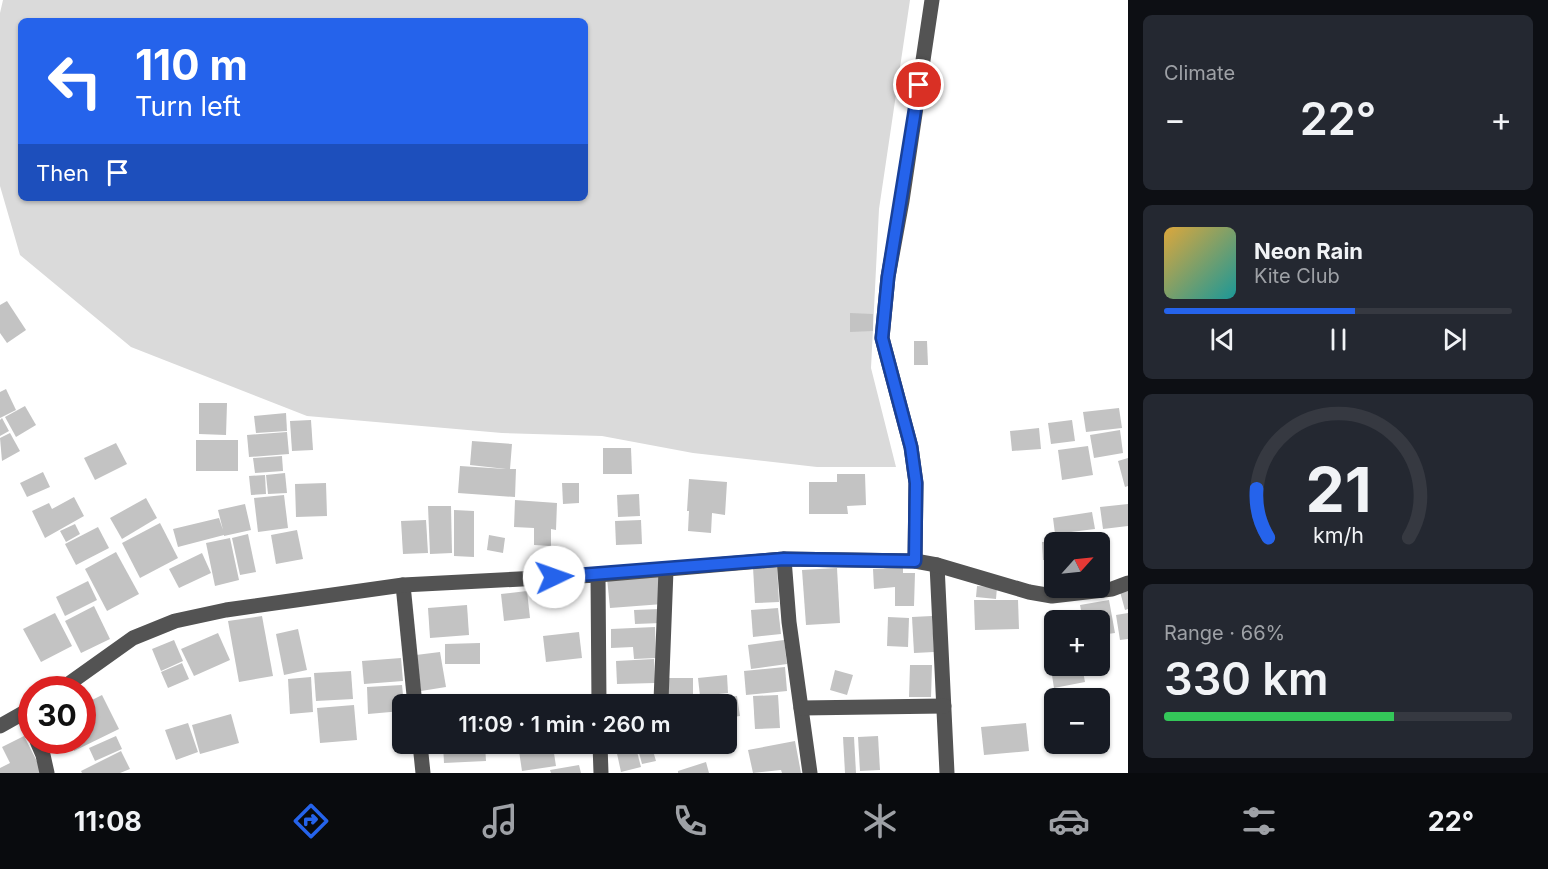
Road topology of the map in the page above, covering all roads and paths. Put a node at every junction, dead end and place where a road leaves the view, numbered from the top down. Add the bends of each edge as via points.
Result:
1 (932, 0) edge
2 (784, 559) junction
3 (915, 561) junction
4 (937, 565) junction
5 (666, 570) junction
6 (598, 575) junction
7 (1128, 584) edge
8 (403, 585) junction
9 (80, 676) edge
10 (415, 694) edge
11 (599, 694) edge
12 (661, 694) edge
13 (944, 706) junction
14 (801, 708) junction
15 (18, 716) edge
16 (0, 726) edge
17 (43, 754) edge
18 (421, 754) edge
19 (600, 754) edge
20 (47, 773) edge
21 (423, 773) edge
22 (601, 773) edge
23 (810, 773) edge
24 (947, 773) edge

1 - 3 street via 882,338 911,447 916,483
2 - 3 street
2 - 5 street
2 - 14 street
3 - 4 street
4 - 7 street via 1052,596
4 - 13 street
5 - 6 street
5 - 12 street
6 - 8 street
6 - 11 street
8 - 9 street via 175,621 134,638
8 - 10 street
13 - 14 street
13 - 24 street
14 - 23 street
15 - 16 street
17 - 20 street
18 - 21 street
19 - 22 street

